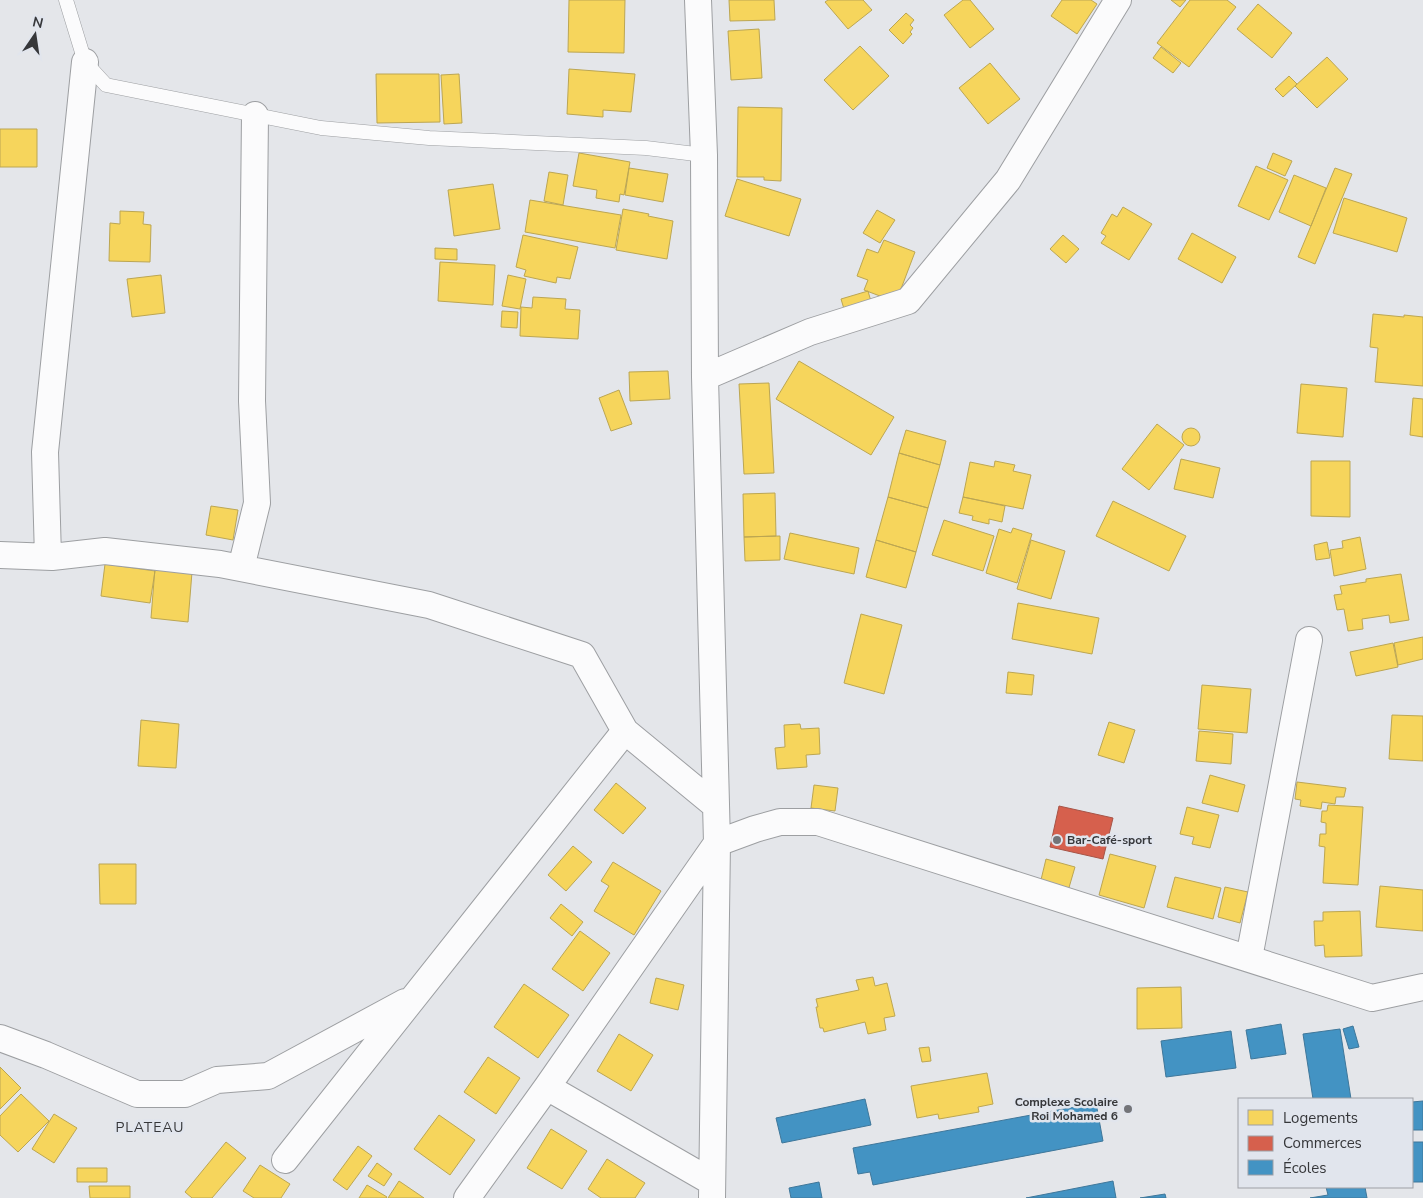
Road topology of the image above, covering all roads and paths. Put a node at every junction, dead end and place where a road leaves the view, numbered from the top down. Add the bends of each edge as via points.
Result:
1 (66, 0) edge
2 (698, 0) edge
3 (1118, 0) edge
4 (85, 62) junction
5 (255, 114) junction
6 (704, 155) junction
7 (705, 377) junction
8 (0, 556) edge
9 (48, 557) junction
10 (241, 568) junction
11 (1309, 640) dead end
12 (625, 731) junction
13 (716, 806) junction
14 (717, 843) junction
15 (1249, 958) junction
16 (1423, 987) edge
17 (415, 997) junction
18 (0, 1038) edge
19 (547, 1087) junction
20 (285, 1160) dead end
21 (712, 1190) edge
22 (467, 1198) edge

1 - 4 lane
2 - 6 street
3 - 7 street via 1008,180 908,301 810,332
4 - 5 lane via 106,85
4 - 9 street via 45,452
5 - 6 lane via 321,128 420,137 646,148
5 - 10 street via 252,401 257,503
6 - 7 street
7 - 13 street
8 - 9 street
9 - 10 street via 105,552
10 - 12 street via 429,605 582,655
11 - 15 street
12 - 13 street
12 - 17 street
13 - 14 street
14 - 15 street via 780,822 818,822
14 - 19 street
14 - 21 street
15 - 16 street via 1372,998
17 - 18 street via 268,1076 217,1080 185,1094 137,1094 46,1054
17 - 20 street
19 - 21 street
19 - 22 street

